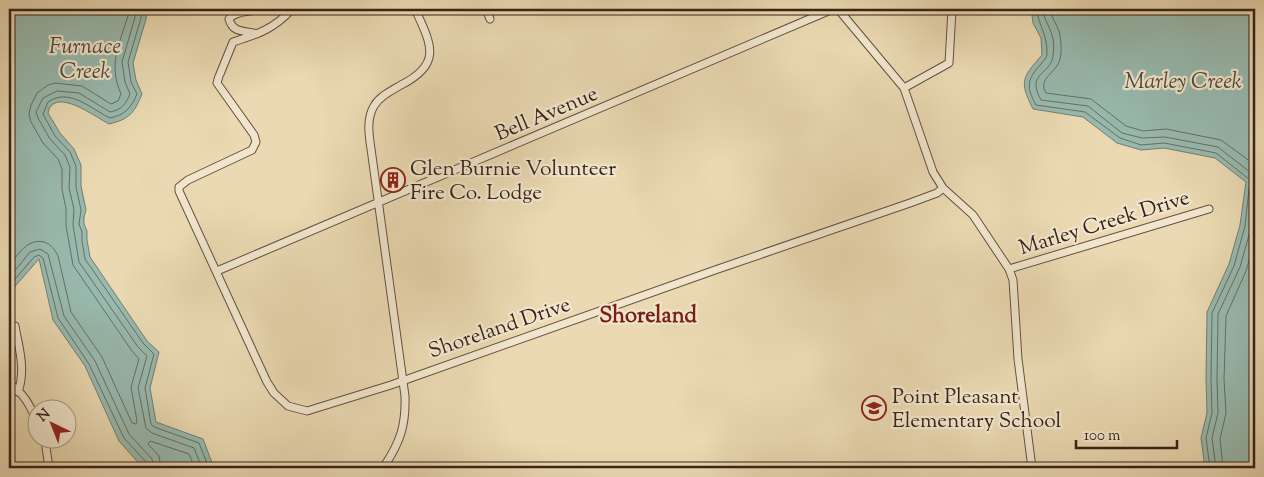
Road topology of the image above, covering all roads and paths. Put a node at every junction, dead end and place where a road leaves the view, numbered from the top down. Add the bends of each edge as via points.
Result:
1 (280, 9) edge
2 (292, 9) edge
3 (415, 9) edge
4 (486, 9) edge
5 (833, 9) edge
6 (838, 9) edge
7 (952, 9) edge
8 (490, 19) dead end
9 (257, 34) junction
10 (904, 88) junction
11 (943, 188) junction
12 (378, 202) junction
13 (1209, 209) dead end
14 (1009, 269) junction
15 (217, 272) junction
16 (15, 326) dead end
17 (404, 379) junction
18 (9, 384) edge
19 (18, 392) junction
20 (28, 403) edge
21 (47, 450) edge
22 (50, 468) edge
23 (384, 468) edge
24 (1032, 468) edge

1 - 9 street via 232,15 229,20 233,28
2 - 9 street via 268,30
3 - 12 street via 430,46 428,63 418,76 386,93 373,107 370,117 369,134
4 - 8 street
5 - 12 street, Bell Avenue
6 - 10 street
7 - 10 street via 949,63
9 - 15 street, Shoreland Drive via 233,42 217,83 254,136 256,142 252,150 179,187
10 - 11 street via 934,172
11 - 14 street via 973,215
11 - 17 street, Shoreland Drive via 902,206
12 - 15 street, Bell Avenue
12 - 17 street
13 - 14 street, Marley Creek Drive
14 - 24 street via 1013,280 1018,359
15 - 17 street, Shoreland Drive via 267,382 288,406 308,411
16 - 19 street via 23,371
17 - 23 street via 404,424 396,448
18 - 19 street
19 - 20 street
21 - 22 street

